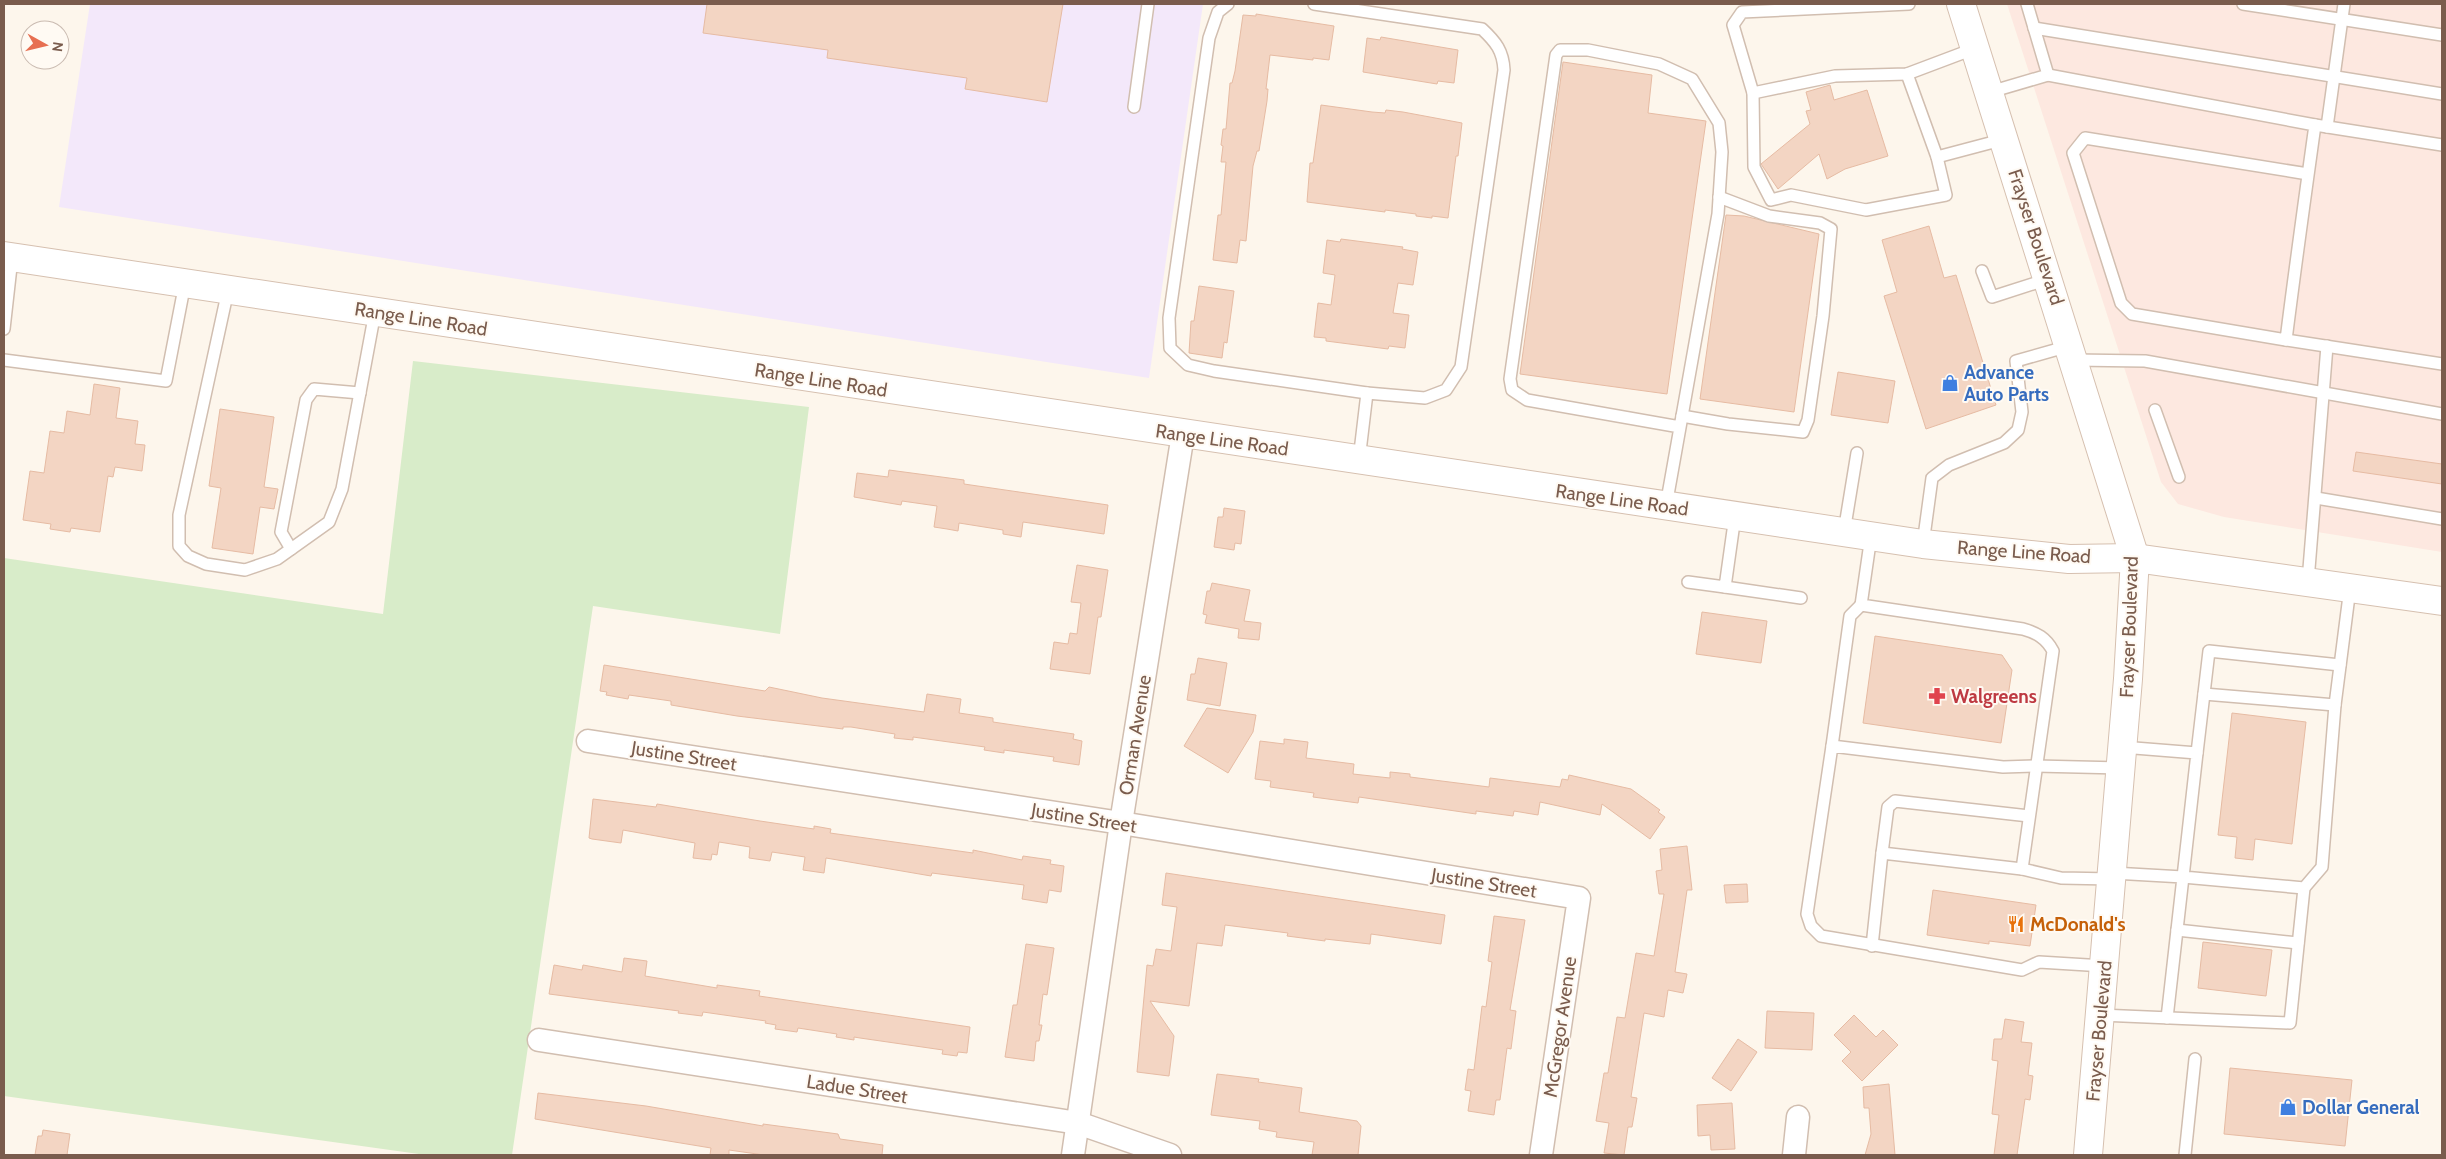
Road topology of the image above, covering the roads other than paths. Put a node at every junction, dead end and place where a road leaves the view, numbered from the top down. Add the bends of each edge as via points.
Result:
1 (1148, 4) edge
2 (1228, 4) edge
3 (1314, 4) edge
4 (1908, 4) edge
5 (1962, 4) edge
6 (2027, 4) edge
7 (2243, 4) edge
8 (2344, 4) edge
9 (1801, 6) edge
10 (2342, 19) junction
11 (2034, 28) junction
12 (2442, 35) edge
13 (1976, 48) junction
14 (1907, 74) junction
15 (2048, 74) junction
16 (2334, 76) junction
17 (1990, 92) junction
18 (1753, 93) junction
19 (2442, 94) edge
20 (1134, 107) dead end
21 (2315, 125) junction
22 (2327, 127) junction
23 (2005, 139) junction
24 (2442, 145) edge
25 (1936, 157) junction
26 (2308, 174) junction
27 (1719, 197) junction
28 (8, 257) edge
29 (1982, 271) dead end
30 (2049, 278) junction
31 (185, 284) junction
32 (228, 290) junction
33 (375, 312) junction
34 (4, 329) edge
35 (2286, 340) junction
36 (2327, 346) junction
37 (2072, 353) junction
38 (4, 360) edge
39 (2442, 364) edge
40 (360, 393) junction
41 (1367, 393) junction
42 (2324, 393) junction
43 (2155, 410) dead end
44 (2442, 414) edge
45 (1681, 421) junction
46 (1184, 434) junction
47 (1857, 453) dead end
48 (1359, 460) junction
49 (2179, 477) dead end
50 (2316, 498) junction
51 (1666, 506) junction
52 (1734, 516) junction
53 (2442, 519) edge
54 (1844, 532) junction
55 (1871, 536) junction
56 (1923, 544) junction
57 (290, 549) junction
58 (2135, 558) junction
59 (2308, 581) junction
60 (1688, 582) dead end
61 (2350, 586) junction
62 (1725, 587) junction
63 (1801, 598) dead end
64 (2442, 601) edge
65 (1862, 605) junction
66 (2340, 665) junction
67 (2204, 694) junction
68 (2335, 705) junction
69 (588, 742) dead end
70 (1832, 746) junction
71 (2197, 753) junction
72 (2122, 758) junction
73 (2036, 766) junction
74 (2029, 816) junction
75 (1121, 824) junction
76 (1882, 853) junction
77 (2022, 869) junction
78 (2112, 876) junction
79 (2183, 877) junction
80 (2304, 888) junction
81 (1579, 898) joint
82 (2177, 930) junction
83 (2298, 942) junction
84 (1872, 946) junction
85 (2104, 966) junction
86 (2100, 1015) junction
87 (2167, 1018) junction
88 (539, 1040) dead end
89 (2195, 1058) dead end
90 (1798, 1117) dead end
91 (1078, 1123) junction
92 (1073, 1155) edge
93 (1170, 1155) edge
94 (1541, 1155) edge
95 (1794, 1155) edge
96 (2088, 1155) edge
97 (2185, 1155) edge

1 - 20 lane
2 - 41 lane via 1218,12 1209,38 1169,318 1170,348 1188,365 1214,371
3 - 41 lane via 1482,29 1503,56 1504,70 1461,367 1446,390 1425,398
4 - 9 lane
5 - 13 main road, Frayser Boulevard
6 - 11 lane
7 - 10 lane
8 - 10 lane
9 - 18 lane via 1742,12 1733,25
10 - 12 lane
10 - 16 lane
11 - 15 lane
11 - 16 lane
13 - 14 lane
13 - 17 main road, Frayser Boulevard
14 - 18 lane via 1835,76
14 - 25 lane
15 - 17 lane
15 - 21 lane
16 - 19 lane
16 - 22 lane
17 - 23 main road, Frayser Boulevard
18 - 25 lane via 1754,167 1771,200 1791,195 1866,210 1946,195
21 - 22 lane
21 - 26 lane
22 - 24 lane
23 - 25 lane
23 - 30 main road, Frayser Boulevard
26 - 35 lane
26 - 35 lane via 2085,138 2073,153 2121,303 2132,314
27 - 45 lane
27 - 45 lane via 1769,216 1820,223 1831,229 1808,420 1803,432 1768,426
27 - 45 lane via 1722,152 1719,123 1692,78 1659,64 1588,50 1560,50 1556,55 1524,274 1510,379 1512,390 1527,400
28 - 31 main road, Range Line Road
28 - 34 lane
29 - 30 lane via 1992,298
30 - 37 main road, Frayser Boulevard
31 - 32 main road, Range Line Road
31 - 38 lane via 166,381
32 - 33 main road, Range Line Road
32 - 57 lane via 179,515 179,546 188,556 206,564 245,570 277,559
33 - 40 lane
33 - 46 main road, Range Line Road
35 - 36 lane
36 - 39 lane
36 - 42 lane
37 - 42 lane via 2144,361
37 - 56 lane via 2016,361 2022,412 2018,430 2004,443 1949,465 1932,478
37 - 58 main road, Frayser Boulevard
40 - 57 lane via 342,489 329,522
40 - 57 lane via 314,389 306,400 281,532
41 - 48 lane
42 - 44 lane
42 - 50 lane
43 - 49 lane
45 - 51 lane
46 - 48 main road, Range Line Road
46 - 75 street, Orman Avenue
47 - 54 lane
48 - 51 main road, Range Line Road
50 - 53 lane
50 - 59 lane
51 - 52 main road, Range Line Road
52 - 54 main road, Range Line Road
52 - 62 lane
54 - 55 main road, Range Line Road
55 - 56 main road, Range Line Road
55 - 65 lane
56 - 58 main road, Range Line Road via 2069,559
58 - 59 main road, Range Line Road
58 - 72 main road, Frayser Boulevard
59 - 61 main road, Range Line Road
60 - 62 lane
61 - 64 main road, Range Line Road
61 - 66 lane
62 - 63 lane
65 - 70 lane via 1850,616
65 - 73 lane via 2023,629 2037,633 2047,641 2053,651
66 - 67 lane via 2209,651
66 - 68 lane
67 - 68 lane
67 - 71 lane
68 - 80 lane via 2322,867
69 - 75 street, Justine Street
70 - 73 lane via 2003,767
70 - 84 lane via 1808,920 1821,936
71 - 72 lane
71 - 79 lane
72 - 73 lane
72 - 78 main road, Frayser Boulevard
73 - 74 lane
74 - 76 lane via 1895,801 1888,807
74 - 77 lane
75 - 81 street, Justine Street
75 - 91 street, Orman Avenue
76 - 77 lane
76 - 84 lane
77 - 78 lane via 2061,878
78 - 79 lane
78 - 85 main road, Frayser Boulevard
79 - 80 lane
79 - 82 lane
80 - 83 lane
81 - 94 street, McGregor Avenue
82 - 83 lane
82 - 87 lane
83 - 87 lane via 2290,1023
84 - 85 lane via 2022,970 2038,962
85 - 86 main road, Frayser Boulevard
86 - 87 lane
86 - 96 main road, Frayser Boulevard
88 - 91 street, Ladue Street
89 - 97 lane
90 - 95 street
91 - 92 street, Orman Avenue
91 - 93 street, Ladue Street

